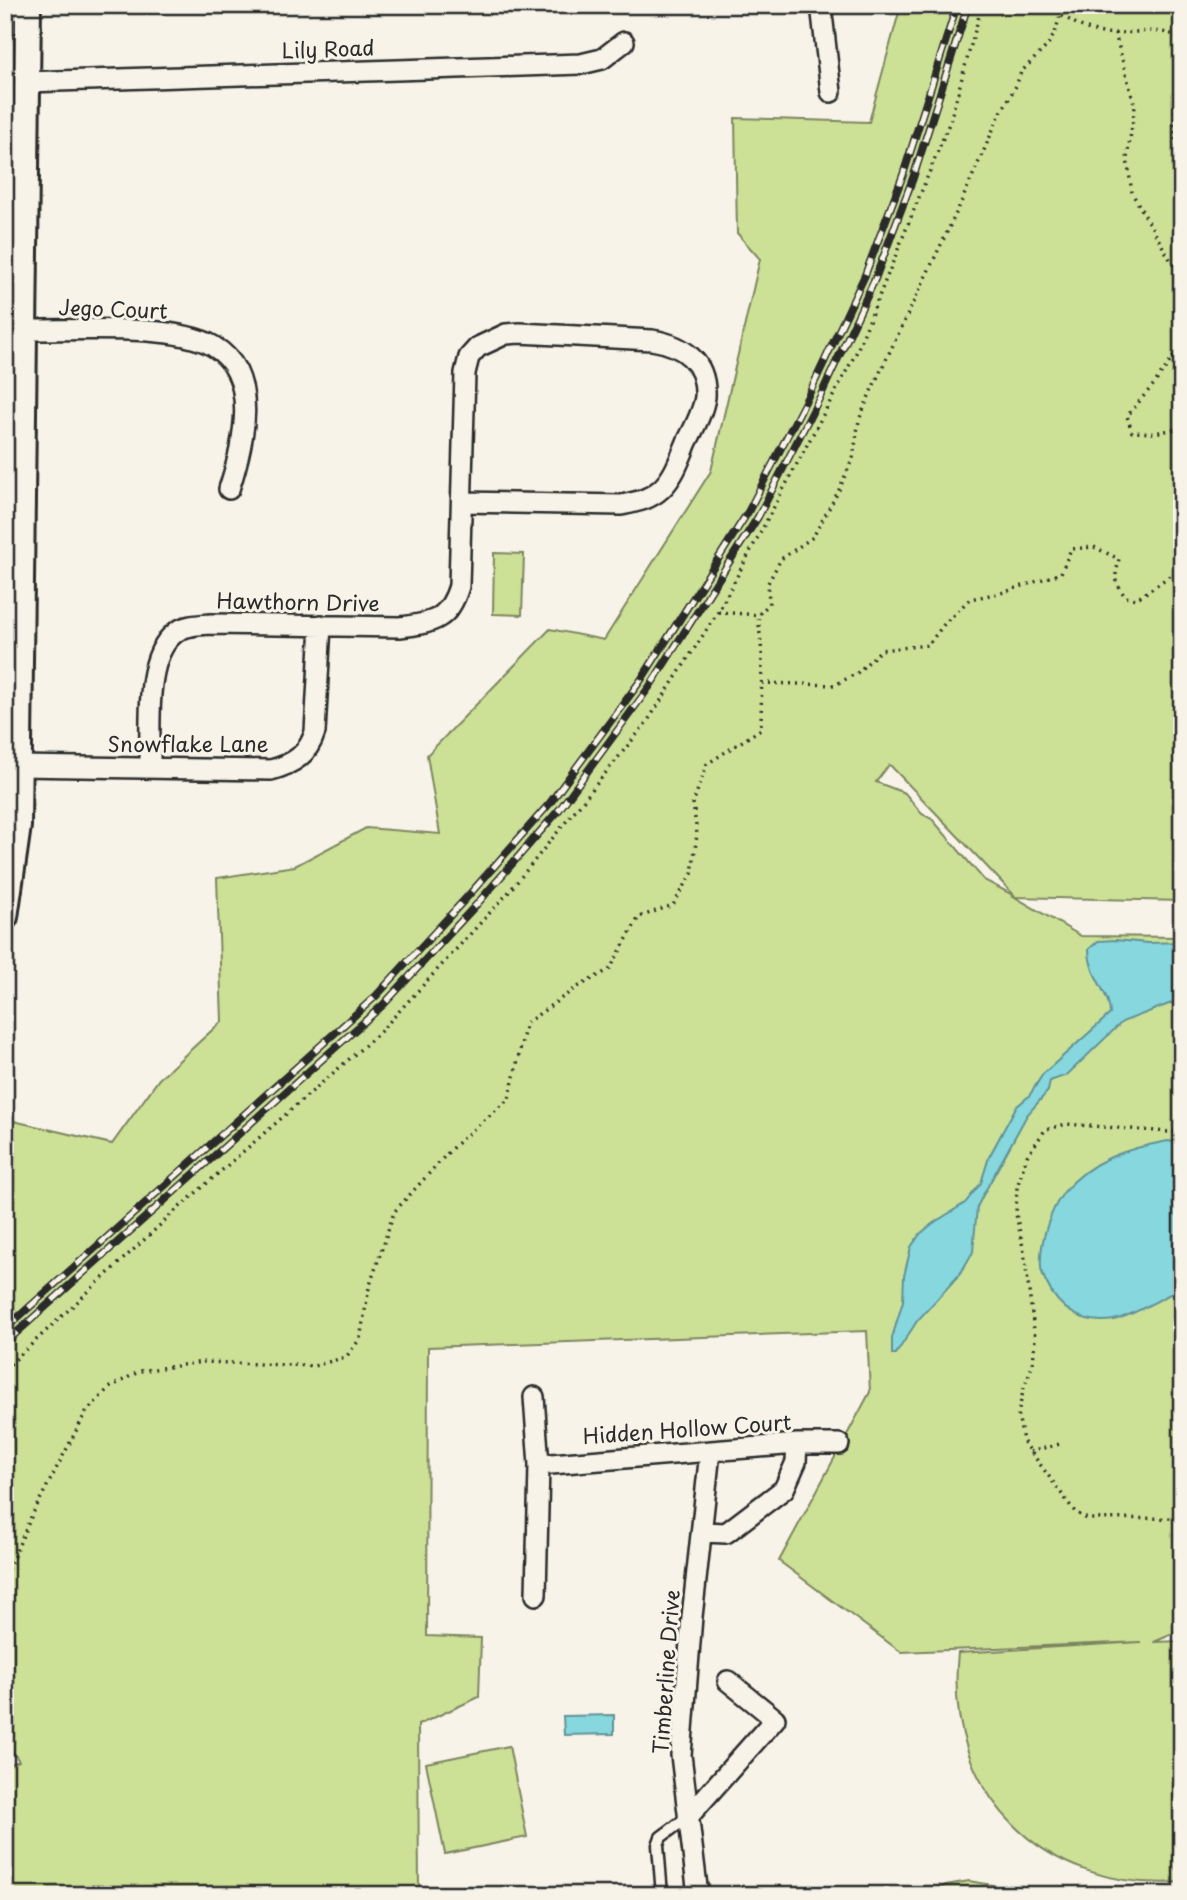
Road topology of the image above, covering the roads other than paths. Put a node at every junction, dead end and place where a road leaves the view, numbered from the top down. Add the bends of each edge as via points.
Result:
1 (28, 5) edge
2 (821, 5) edge
3 (624, 42) dead end
4 (27, 82) junction
5 (831, 92) dead end
6 (15, 248) edge
7 (23, 330) junction
8 (14, 471) edge
9 (229, 489) dead end
10 (462, 502) junction
11 (321, 625) junction
12 (19, 766) junction
13 (150, 767) junction
14 (5, 917) edge
15 (534, 1397) dead end
16 (797, 1444) junction
17 (839, 1444) dead end
18 (710, 1452) junction
19 (539, 1465) junction
20 (703, 1532) junction
21 (536, 1595) dead end
22 (728, 1681) dead end
23 (688, 1817) junction
24 (662, 1895) edge
25 (698, 1895) edge

1 - 4 street
2 - 5 street
3 - 4 street, Lily Road via 601,59 581,64
4 - 6 street
6 - 7 street
7 - 8 street
7 - 9 street, Jego Court via 152,331 214,346 230,361 245,405 242,448
8 - 12 street
10 - 10 street, Hawthorn Drive via 621,505 644,500 671,477 700,415 704,380 697,363 672,344 652,340 520,333 478,347 464,373
10 - 11 street, Hawthorn Drive via 459,586 451,608 424,624
11 - 13 street, Hawthorn Drive via 211,624 176,631 164,644 153,672
11 - 13 street, Snowflake Lane via 315,732 301,757 271,770
12 - 13 street, Snowflake Lane
12 - 14 street via 18,825
15 - 19 street
16 - 17 street, Hidden Hollow Court
16 - 18 street, Hidden Hollow Court
16 - 20 street via 796,1462 783,1489 726,1533
18 - 19 street, Hidden Hollow Court
18 - 20 street, Timberline Drive
19 - 21 street
20 - 23 street, Timberline Drive via 681,1755
22 - 23 street via 775,1718
23 - 24 lane via 661,1837 658,1845
23 - 25 street, Timberline Drive

